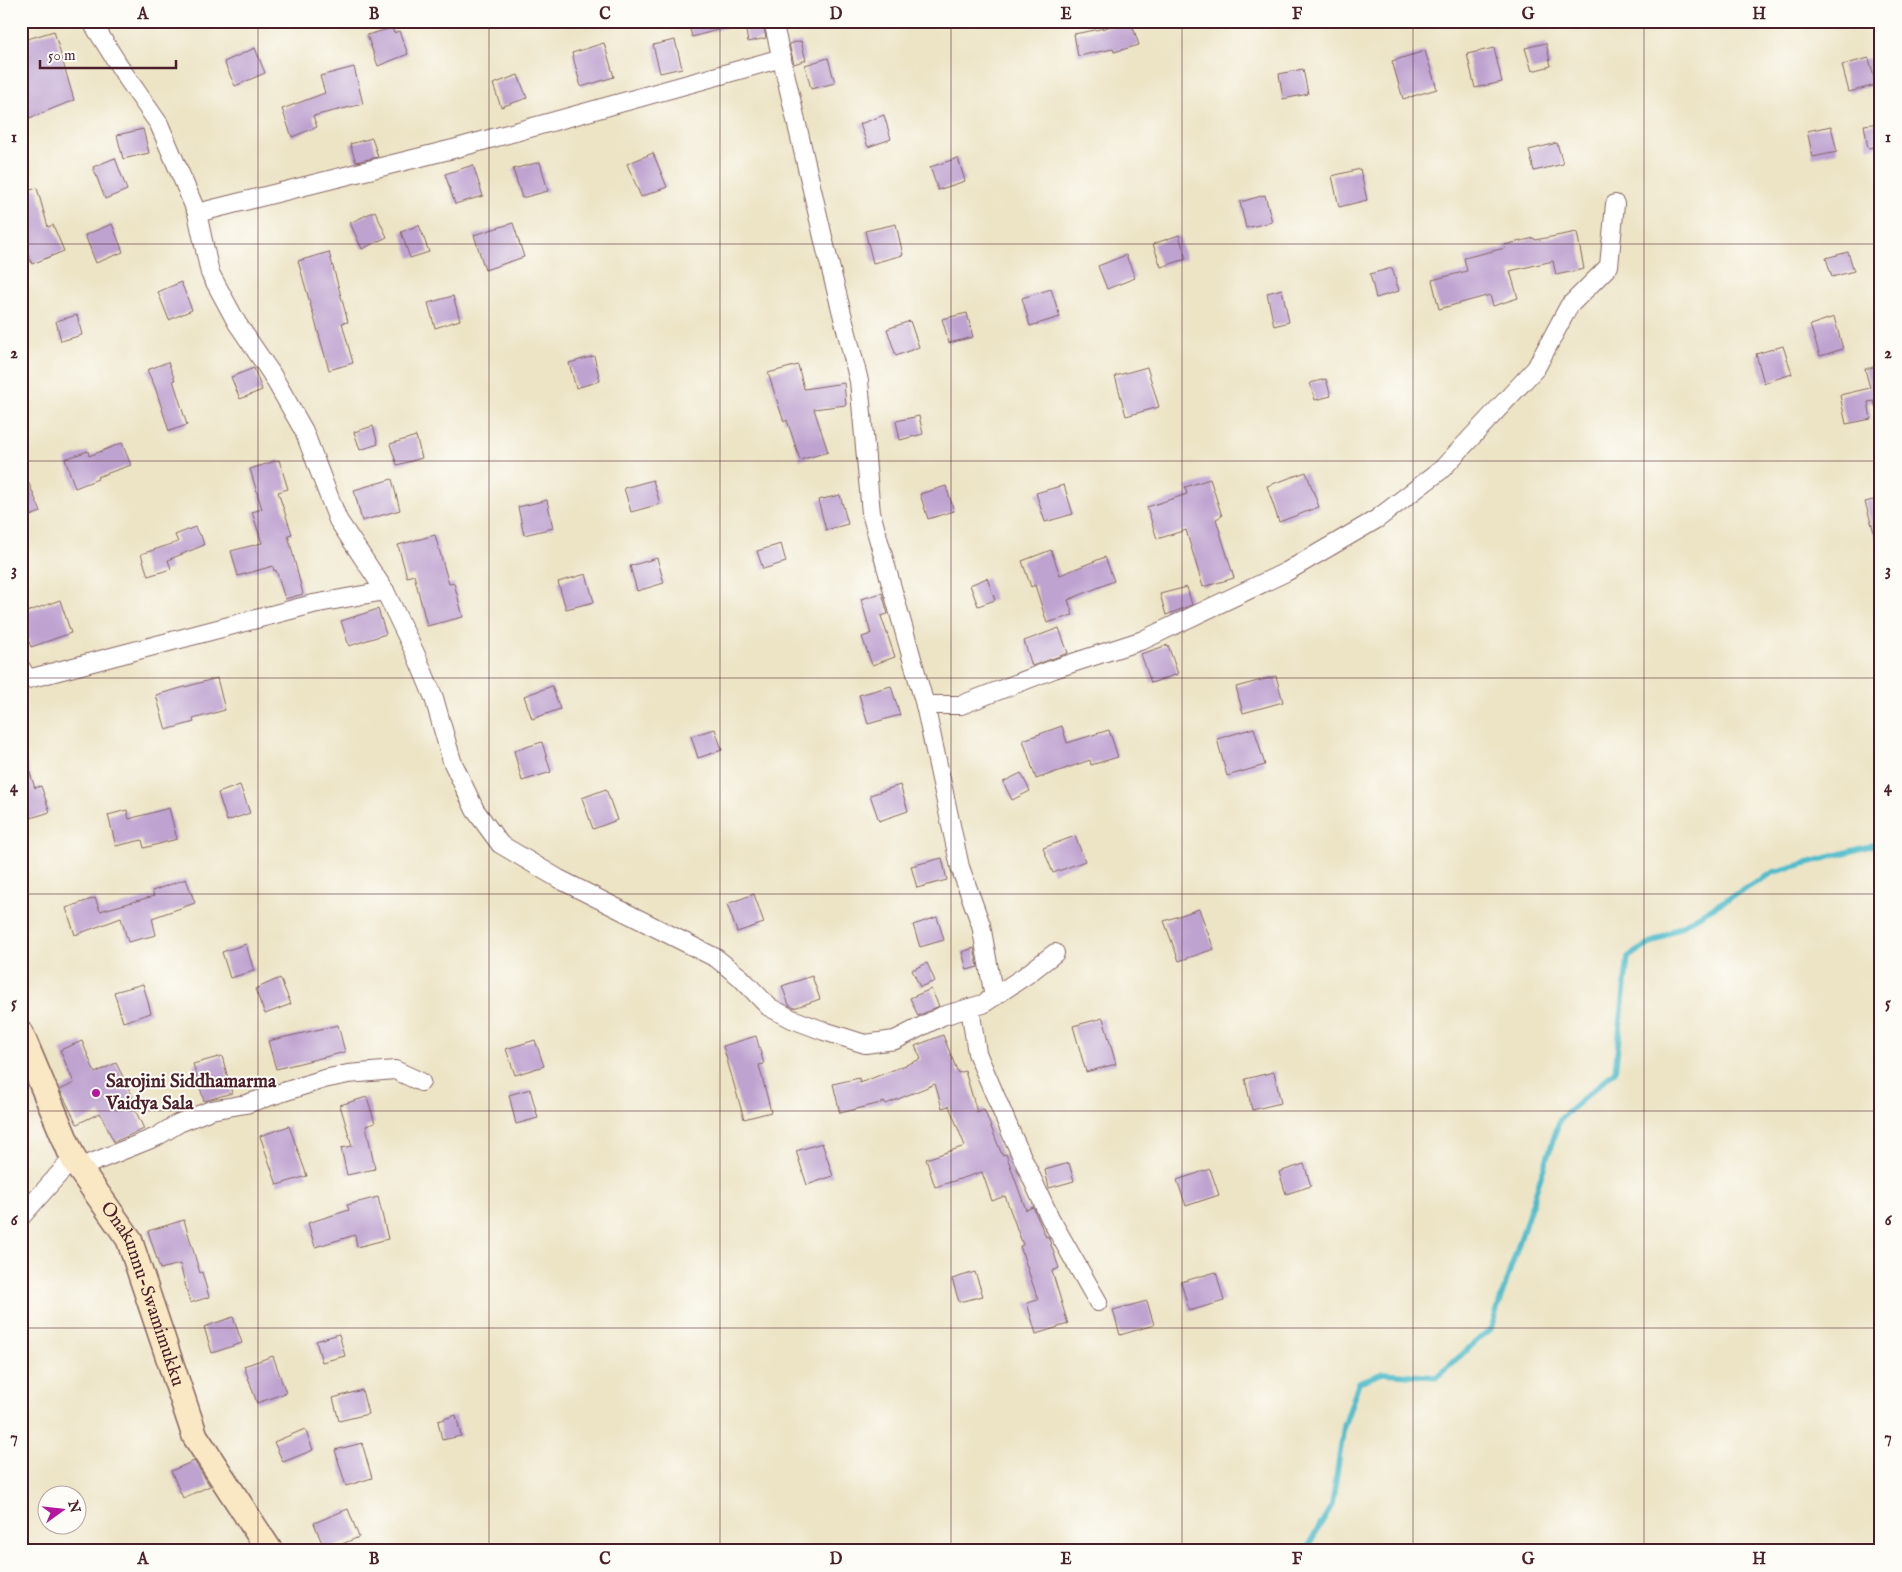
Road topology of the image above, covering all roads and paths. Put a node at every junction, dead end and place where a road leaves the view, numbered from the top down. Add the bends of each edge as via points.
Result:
1 (92, 21) edge
2 (773, 21) edge
3 (782, 58) junction
4 (1614, 204) dead end
5 (197, 213) junction
6 (385, 591) junction
7 (21, 668) edge
8 (925, 705) junction
9 (1055, 953) dead end
10 (994, 997) junction
11 (970, 1008) junction
12 (21, 1034) edge
13 (421, 1082) dead end
14 (76, 1163) junction
15 (21, 1217) edge
16 (1098, 1302) dead end
17 (270, 1551) edge

1 - 5 street via 159,124
2 - 3 street
3 - 5 street via 457,148
3 - 8 street via 860,381 871,513
4 - 8 street via 1609,266 1569,306 1536,368 1441,470 1377,519 1286,572 1143,640 1054,669 961,705
5 - 6 street via 210,273 304,432 338,520
6 - 7 street via 313,604 28,680
6 - 11 street via 434,698 452,761 475,810 500,844 559,879 716,958 769,1007 824,1031 866,1044 895,1040 942,1016
8 - 10 street via 960,867 981,925
9 - 10 street
10 - 11 street
11 - 16 street via 977,1053 1012,1135 1050,1218
12 - 14 street, Onakunnu-Swamimukku
13 - 14 street via 395,1070 324,1079 246,1104 211,1110 156,1137
14 - 15 street
14 - 17 street, Onakunnu-Swamimukku via 129,1239 195,1436

